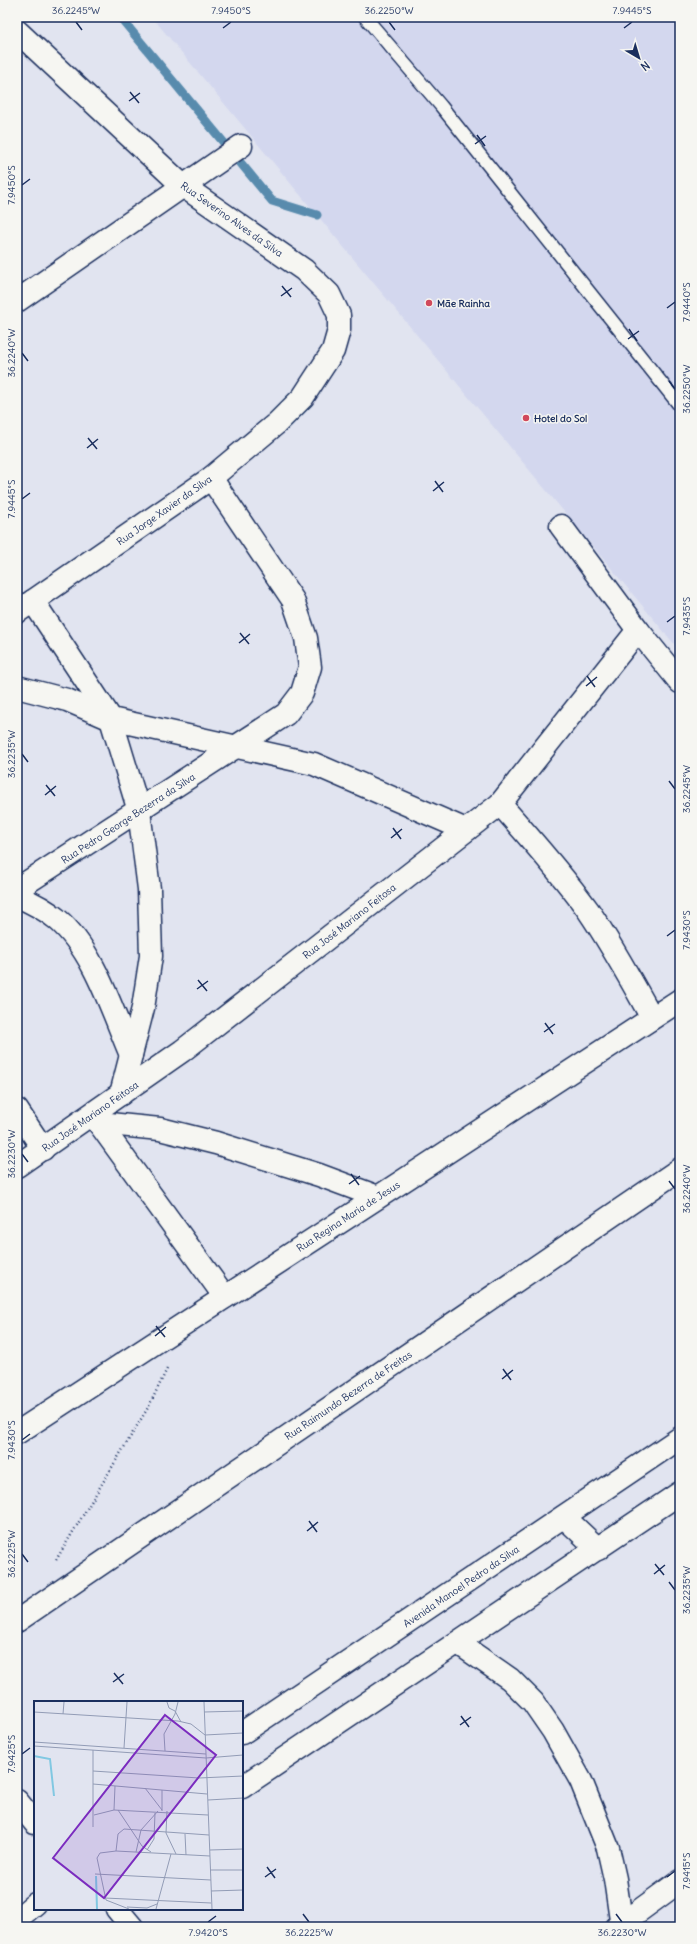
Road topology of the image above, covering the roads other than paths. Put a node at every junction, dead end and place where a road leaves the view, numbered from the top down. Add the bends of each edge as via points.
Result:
1 (365, 17) edge
2 (17, 31) edge
3 (241, 146) dead end
4 (184, 185) junction
5 (17, 301) edge
6 (303, 397) joint
7 (680, 406) edge
8 (211, 478) junction
9 (561, 526) dead end
10 (25, 606) edge
11 (638, 630) junction
12 (680, 682) edge
13 (17, 687) edge
14 (111, 719) junction
15 (238, 746) junction
16 (500, 804) junction
17 (139, 811) junction
18 (466, 830) junction
19 (17, 889) edge
20 (17, 896) edge
21 (680, 1000) edge
22 (652, 1018) junction
23 (131, 1055) junction
24 (121, 1094) junction
25 (17, 1110) edge
26 (96, 1119) junction
27 (43, 1149) junction
28 (17, 1166) edge
29 (680, 1169) edge
30 (378, 1197) junction
31 (225, 1297) junction
32 (17, 1432) edge
33 (680, 1438) edge
34 (680, 1493) edge
35 (564, 1517) junction
36 (598, 1549) junction
37 (17, 1620) edge
38 (458, 1643) junction
39 (243, 1732) edge
40 (243, 1786) edge
41 (17, 1801) edge
42 (34, 1821) edge
43 (680, 1882) edge
44 (34, 1905) edge
45 (118, 1910) edge
46 (17, 1919) edge
47 (620, 1926) edge
48 (132, 1927) edge

1 - 7 lane via 441,106
2 - 4 street, Rua Severino Alves da Silva
3 - 4 street
4 - 5 street
4 - 6 street, Rua Severino Alves da Silva via 304,270 329,294 339,315 339,330 333,352
6 - 8 street, Rua Jorge Xavier da Silva via 277,423
8 - 10 street, Rua Jorge Xavier da Silva
8 - 15 street, Rua Pedro George Bezerra da Silva via 293,600 306,638 310,667 302,693 286,714
9 - 11 street
10 - 14 street
11 - 12 street
11 - 16 street, Rua José Mariano Feitosa
13 - 14 street via 67,700
14 - 15 street
14 - 17 street
15 - 17 street, Rua Pedro George Bezerra da Silva
15 - 18 street via 314,764
16 - 18 street, Rua José Mariano Feitosa
16 - 22 street via 557,869 588,910
17 - 19 street, Rua Pedro George Bezerra da Silva
17 - 23 street via 149,889 151,956 143,1008
18 - 24 street, Rua José Mariano Feitosa via 182,1051
20 - 23 street via 57,919 73,937 94,969
21 - 22 street, Rua Regina Maria de Jesus
22 - 30 street, Rua Regina Maria de Jesus
23 - 24 street
24 - 26 street, Rua José Mariano Feitosa
25 - 27 street
26 - 27 street, Rua José Mariano Feitosa
26 - 30 street via 160,1129 216,1143 319,1175
26 - 31 street
27 - 28 street, Rua José Mariano Feitosa
29 - 37 street, Rua Raimundo Bezerra de Freitas
30 - 31 street, Rua Regina Maria de Jesus
31 - 32 street, Rua Regina Maria de Jesus
33 - 35 street, Avenida Manoel Pedro da Silva
34 - 36 street
35 - 36 street
35 - 39 street, Avenida Manoel Pedro da Silva
36 - 38 street
38 - 40 street
38 - 47 street via 510,1679 533,1702 553,1731 581,1781 608,1848 616,1879
41 - 42 street
43 - 47 street
44 - 46 street
45 - 48 street

